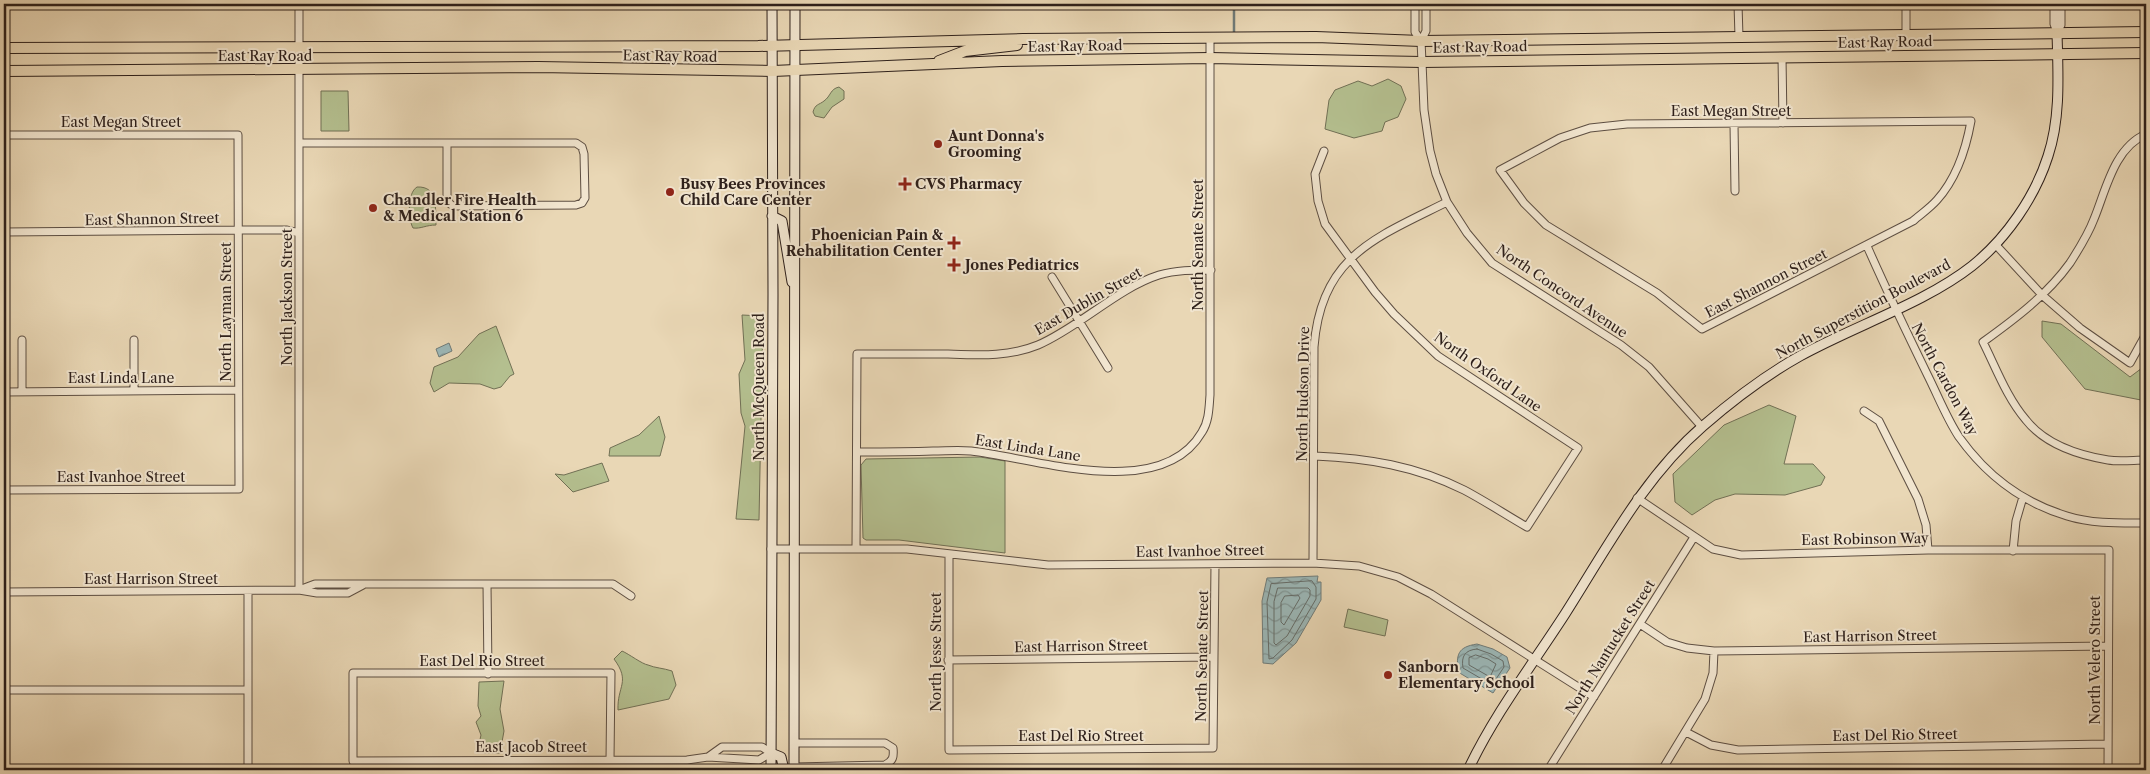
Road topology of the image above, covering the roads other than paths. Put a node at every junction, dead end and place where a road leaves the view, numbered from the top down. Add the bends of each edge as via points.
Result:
1 (299, 4) edge
2 (772, 4) edge
3 (795, 4) edge
4 (1415, 4) edge
5 (1426, 4) edge
6 (1738, 4) edge
7 (1906, 4) edge
8 (2054, 4) edge
9 (2061, 4) edge
10 (2057, 32) junction
11 (2146, 32) edge
12 (1906, 35) junction
13 (1739, 37) junction
14 (1210, 38) junction
15 (1023, 39) junction
16 (1421, 41) junction
17 (772, 46) junction
18 (795, 46) junction
19 (4, 48) edge
20 (299, 48) junction
21 (2058, 54) junction
22 (2146, 54) edge
23 (1782, 57) junction
24 (1210, 58) junction
25 (1422, 62) junction
26 (930, 64) junction
27 (299, 70) junction
28 (4, 71) edge
29 (773, 71) junction
30 (796, 71) junction
31 (1971, 121) joint
32 (1783, 123) junction
33 (1734, 124) junction
34 (2146, 134) edge
35 (4, 135) edge
36 (238, 135) joint
37 (299, 143) junction
38 (447, 144) junction
39 (1324, 151) dead end
40 (1500, 170) joint
41 (1735, 190) dead end
42 (1447, 202) junction
43 (772, 216) junction
44 (239, 230) junction
45 (4, 232) edge
46 (299, 233) junction
47 (1995, 244) junction
48 (1867, 246) junction
49 (1350, 258) junction
50 (1211, 270) junction
51 (1052, 277) dead end
52 (796, 294) junction
53 (2042, 295) junction
54 (1895, 309) junction
55 (1080, 321) junction
56 (2146, 334) edge
57 (22, 340) dead end
58 (134, 340) dead end
59 (1108, 368) dead end
60 (238, 390) junction
61 (134, 391) junction
62 (4, 392) edge
63 (22, 392) junction
64 (1864, 410) dead end
65 (1702, 427) junction
66 (1190, 448) joint
67 (857, 452) junction
68 (1315, 456) junction
69 (2146, 460) edge
70 (239, 489) joint
71 (4, 490) edge
72 (2023, 497) junction
73 (1637, 498) junction
74 (2146, 522) edge
75 (1694, 537) junction
76 (771, 549) junction
77 (794, 549) junction
78 (856, 549) junction
79 (1928, 550) junction
80 (2109, 550) joint
81 (2013, 551) junction
82 (949, 554) junction
83 (1313, 563) junction
84 (1215, 564) junction
85 (488, 584) junction
86 (299, 590) junction
87 (248, 591) junction
88 (4, 592) edge
89 (631, 596) dead end
90 (1640, 624) junction
91 (2107, 646) junction
92 (1714, 651) junction
93 (1214, 657) junction
94 (948, 660) junction
95 (1535, 660) junction
96 (488, 674) junction
97 (4, 690) edge
98 (248, 690) junction
99 (1594, 697) junction
100 (1686, 732) junction
101 (794, 743) junction
102 (2107, 744) junction
103 (1213, 748) joint
104 (949, 750) joint
105 (771, 752) junction
106 (708, 757) junction
107 (610, 760) junction
108 (353, 761) joint
109 (794, 768) edge
110 (248, 770) edge
111 (771, 770) edge
112 (784, 770) edge
113 (1468, 770) edge
114 (1548, 770) edge
115 (1662, 770) edge
116 (2108, 770) edge

1 - 20 street, North Jackson Street
2 - 17 main road, North McQueen Road
3 - 18 main road
4 - 16 street, North Concord Avenue via 1415,32
5 - 16 street, North Concord Avenue via 1426,31
6 - 13 street
7 - 12 street
8 - 10 street
9 - 10 street via 2061,25
10 - 11 main road, East Ray Road
10 - 12 main road, East Ray Road
10 - 21 main road, North Superstition Boulevard
12 - 13 main road, East Ray Road
13 - 16 main road, East Ray Road
14 - 15 main road, East Ray Road
14 - 16 main road, East Ray Road via 1316,37
14 - 24 street, North Senate Street
15 - 18 main road, East Ray Road
15 - 26 main road via 1015,46 965,51
16 - 25 street, North Concord Avenue
17 - 18 main road, East Ray Road
17 - 20 main road, East Ray Road
17 - 29 main road, North McQueen Road
18 - 30 main road
19 - 20 main road, East Ray Road
20 - 27 street, North Jackson Street
21 - 22 main road, East Ray Road
21 - 23 main road, East Ray Road
21 - 47 main road, North Superstition Boulevard via 2057,106 2048,156 2020,213
23 - 25 main road, East Ray Road
23 - 32 street
24 - 25 main road, East Ray Road
24 - 26 main road, East Ray Road
24 - 50 street, North Senate Street
25 - 42 street, North Concord Avenue via 1430,151
26 - 30 main road, East Ray Road
27 - 28 main road, East Ray Road
27 - 29 main road, East Ray Road via 538,68
27 - 37 street, North Jackson Street
29 - 30 main road, East Ray Road
29 - 43 main road, North McQueen Road
30 - 52 main road
31 - 32 street, East Megan Street
31 - 48 street, East Shannon Street via 1960,161 1936,200 1913,221
32 - 33 street, East Megan Street
33 - 40 street, East Megan Street via 1627,124 1590,128 1560,138
33 - 41 street
34 - 53 street via 2136,139 2117,161 2085,240
35 - 36 street, East Megan Street
36 - 44 street, North Layman Street
37 - 38 street
37 - 46 street, North Jackson Street
38 - 38 street via 576,144 582,147 584,154 585,198 576,205 453,206 447,195
39 - 49 street, North Oxford Lane via 1315,174 1318,201 1324,224
40 - 48 street, East Shannon Street via 1524,203 1546,225 1657,293 1702,329
42 - 49 street, North Hudson Drive via 1373,239
42 - 65 street, North Concord Avenue via 1466,233 1492,263 1621,345 1649,368
43 - 52 main road via 782,221 789,271
43 - 76 main road, North McQueen Road
44 - 45 street, East Shannon Street
44 - 46 street, East Shannon Street
44 - 60 street, North Layman Street
46 - 86 street, North Jackson Street
47 - 53 street
47 - 54 main road, North Superstition Boulevard via 1972,266
48 - 54 street, North Cardon Way
49 - 68 street, North Hudson Drive via 1334,279 1316,321
49 - 68 street, North Oxford Lane via 1394,314 1438,356 1578,448 1526,527 1464,490 1428,475 1357,458
50 - 55 street, East Dublin Street via 1181,270 1159,275
50 - 66 street, North Senate Street via 1208,415 1203,431
51 - 55 street
52 - 77 main road
53 - 56 street via 2080,328 2130,363
53 - 69 street via 1983,342 2013,403 2027,422 2051,442 2109,460
54 - 65 main road, North Superstition Boulevard via 1799,356
54 - 72 street, North Cardon Way via 1958,435 1980,464 2002,485
55 - 59 street
55 - 67 street, East Dublin Street via 1038,345 1017,352 994,355 857,354
57 - 63 street
58 - 61 street
60 - 61 street, East Linda Lane
60 - 70 street, North Layman Street
61 - 63 street, East Linda Lane
62 - 63 street, East Linda Lane
64 - 79 street via 1879,421 1918,499 1926,525
65 - 73 main road, North Superstition Boulevard
66 - 67 street, East Linda Lane via 1166,464 1149,469 1117,470 1090,470 968,451
67 - 78 street
68 - 83 street, North Hudson Drive
70 - 71 street, East Ivanhoe Street
72 - 74 street, North Cardon Way via 2068,517
72 - 81 street
73 - 75 street, East Robinson Way
73 - 95 main road, North Superstition Boulevard
75 - 79 street, East Robinson Way via 1713,549 1741,555
75 - 90 street, North Nantucket Street
76 - 77 street, East Ivanhoe Street
76 - 105 main road, North McQueen Road
77 - 78 street, East Ivanhoe Street
77 - 101 main road
78 - 82 street, East Ivanhoe Street via 907,549
79 - 81 street, East Robinson Way
80 - 81 street, East Robinson Way
80 - 91 street, North Velero Street
82 - 84 street, East Ivanhoe Street via 1048,565
82 - 94 street, North Jesse Street
83 - 84 street, East Ivanhoe Street
83 - 95 street, East Ivanhoe Street via 1359,566 1398,577 1431,594
84 - 93 street, North Senate Street
85 - 86 street, East Harrison Street via 315,584
85 - 89 street, East Harrison Street via 614,584
85 - 96 street
86 - 87 street, East Harrison Street
87 - 88 street, East Harrison Street
87 - 98 street
90 - 92 street, East Harrison Street via 1667,642
90 - 99 street, North Nantucket Street
91 - 92 street, East Harrison Street
91 - 102 street, North Velero Street
92 - 100 street via 1713,673 1705,699
93 - 94 street, East Harrison Street
93 - 103 street, North Senate Street
94 - 104 street, North Jesse Street
95 - 99 street, East Ivanhoe Street
95 - 113 main road, North Superstition Boulevard
96 - 107 street, East Del Rio Street via 610,673
96 - 108 street, East Del Rio Street via 353,674
97 - 98 street
98 - 110 street
99 - 114 street, North Nantucket Street
100 - 102 street, East Del Rio Street via 1711,745 1738,750
100 - 115 street
101 - 109 main road
101 - 109 street via 885,743 893,748 894,756 885,765
102 - 116 street, North Velero Street
103 - 104 street, East Del Rio Street
105 - 106 street, East Jacob Street via 759,760
105 - 106 street, East Jacob Street via 762,747 722,747
105 - 111 main road, North McQueen Road
105 - 112 main road via 781,757
106 - 107 street, East Jacob Street
107 - 108 street, East Jacob Street

